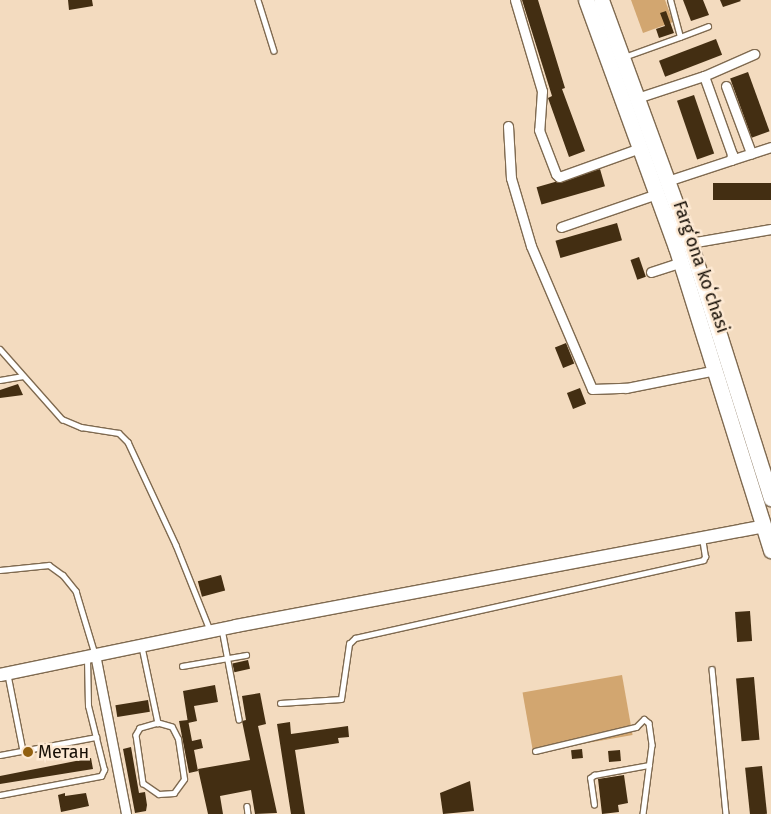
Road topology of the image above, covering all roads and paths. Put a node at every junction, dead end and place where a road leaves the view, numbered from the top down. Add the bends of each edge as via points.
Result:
1 (258, 0) edge
2 (515, 0) edge
3 (586, 0) edge
4 (600, 0) edge
5 (670, 0) edge
6 (708, 26) dead end
7 (680, 37) junction
8 (274, 51) dead end
9 (754, 54) dead end
10 (622, 57) junction
11 (704, 76) junction
12 (726, 86) dead end
13 (637, 98) junction
14 (508, 126) dead end
15 (771, 146) edge
16 (640, 148) junction
17 (751, 153) junction
18 (731, 160) junction
19 (667, 181) junction
20 (657, 194) junction
21 (561, 227) dead end
22 (771, 229) edge
23 (690, 243) junction
24 (681, 262) junction
25 (651, 272) dead end
26 (0, 349) edge
27 (716, 370) junction
28 (23, 376) junction
29 (0, 380) edge
30 (771, 498) edge
31 (768, 522) edge
32 (702, 538) junction
33 (771, 550) edge
34 (0, 570) edge
35 (216, 630) junction
36 (141, 645) junction
37 (91, 655) junction
38 (246, 656) dead end
39 (228, 659) junction
40 (182, 666) dead end
41 (712, 669) dead end
42 (4, 674) edge
43 (280, 703) dead end
44 (239, 719) dead end
45 (158, 723) junction
46 (96, 737) junction
47 (23, 750) junction
48 (534, 751) dead end
49 (0, 755) edge
50 (649, 765) junction
51 (0, 795) edge
52 (594, 805) dead end
53 (247, 806) dead end
54 (126, 814) edge
55 (248, 814) edge
56 (643, 814) edge
57 (726, 814) edge

1 - 8 lane
2 - 16 street via 542,91 540,130 556,174 559,177
3 - 16 main road, Fargʻona koʻchasi
4 - 10 main road, Fargʻona koʻchasi
5 - 7 lane
6 - 7 lane
7 - 10 lane
9 - 11 street
10 - 13 main road, Fargʻona koʻchasi
11 - 13 street
11 - 18 street via 732,154
12 - 17 street
13 - 19 main road, Fargʻona koʻchasi
14 - 27 street via 511,178 531,246 592,389 626,388
15 - 17 street
16 - 20 main road, Fargʻona koʻchasi
17 - 18 street
18 - 19 street
19 - 23 main road, Fargʻona koʻchasi
20 - 21 street
20 - 24 main road, Fargʻona koʻchasi
22 - 23 street
23 - 30 main road, Fargʻona koʻchasi
24 - 25 street
24 - 27 main road, Fargʻona koʻchasi
26 - 28 lane
27 - 31 main road, Fargʻona koʻchasi
28 - 29 lane
28 - 35 lane via 62,419 81,428 119,433 128,442
31 - 32 main road
31 - 33 main road, Fargʻona koʻchasi
32 - 35 main road
32 - 43 lane via 703,560 355,638 349,644 341,699
34 - 37 lane via 49,565 63,575 76,591
35 - 36 main road
35 - 39 lane
36 - 37 main road
36 - 45 lane
37 - 42 main road
37 - 46 lane via 88,706
37 - 54 street
38 - 39 lane
39 - 40 lane
39 - 44 lane
41 - 57 lane
42 - 47 lane
45 - 45 lane via 140,728 136,735 143,783 159,794 174,793 184,779 178,739 172,727
46 - 47 lane
46 - 51 lane via 104,770 101,776
47 - 49 lane
48 - 50 lane via 636,726 644,719 649,723 652,745
50 - 52 lane via 594,774 590,778
50 - 56 lane
53 - 55 lane

